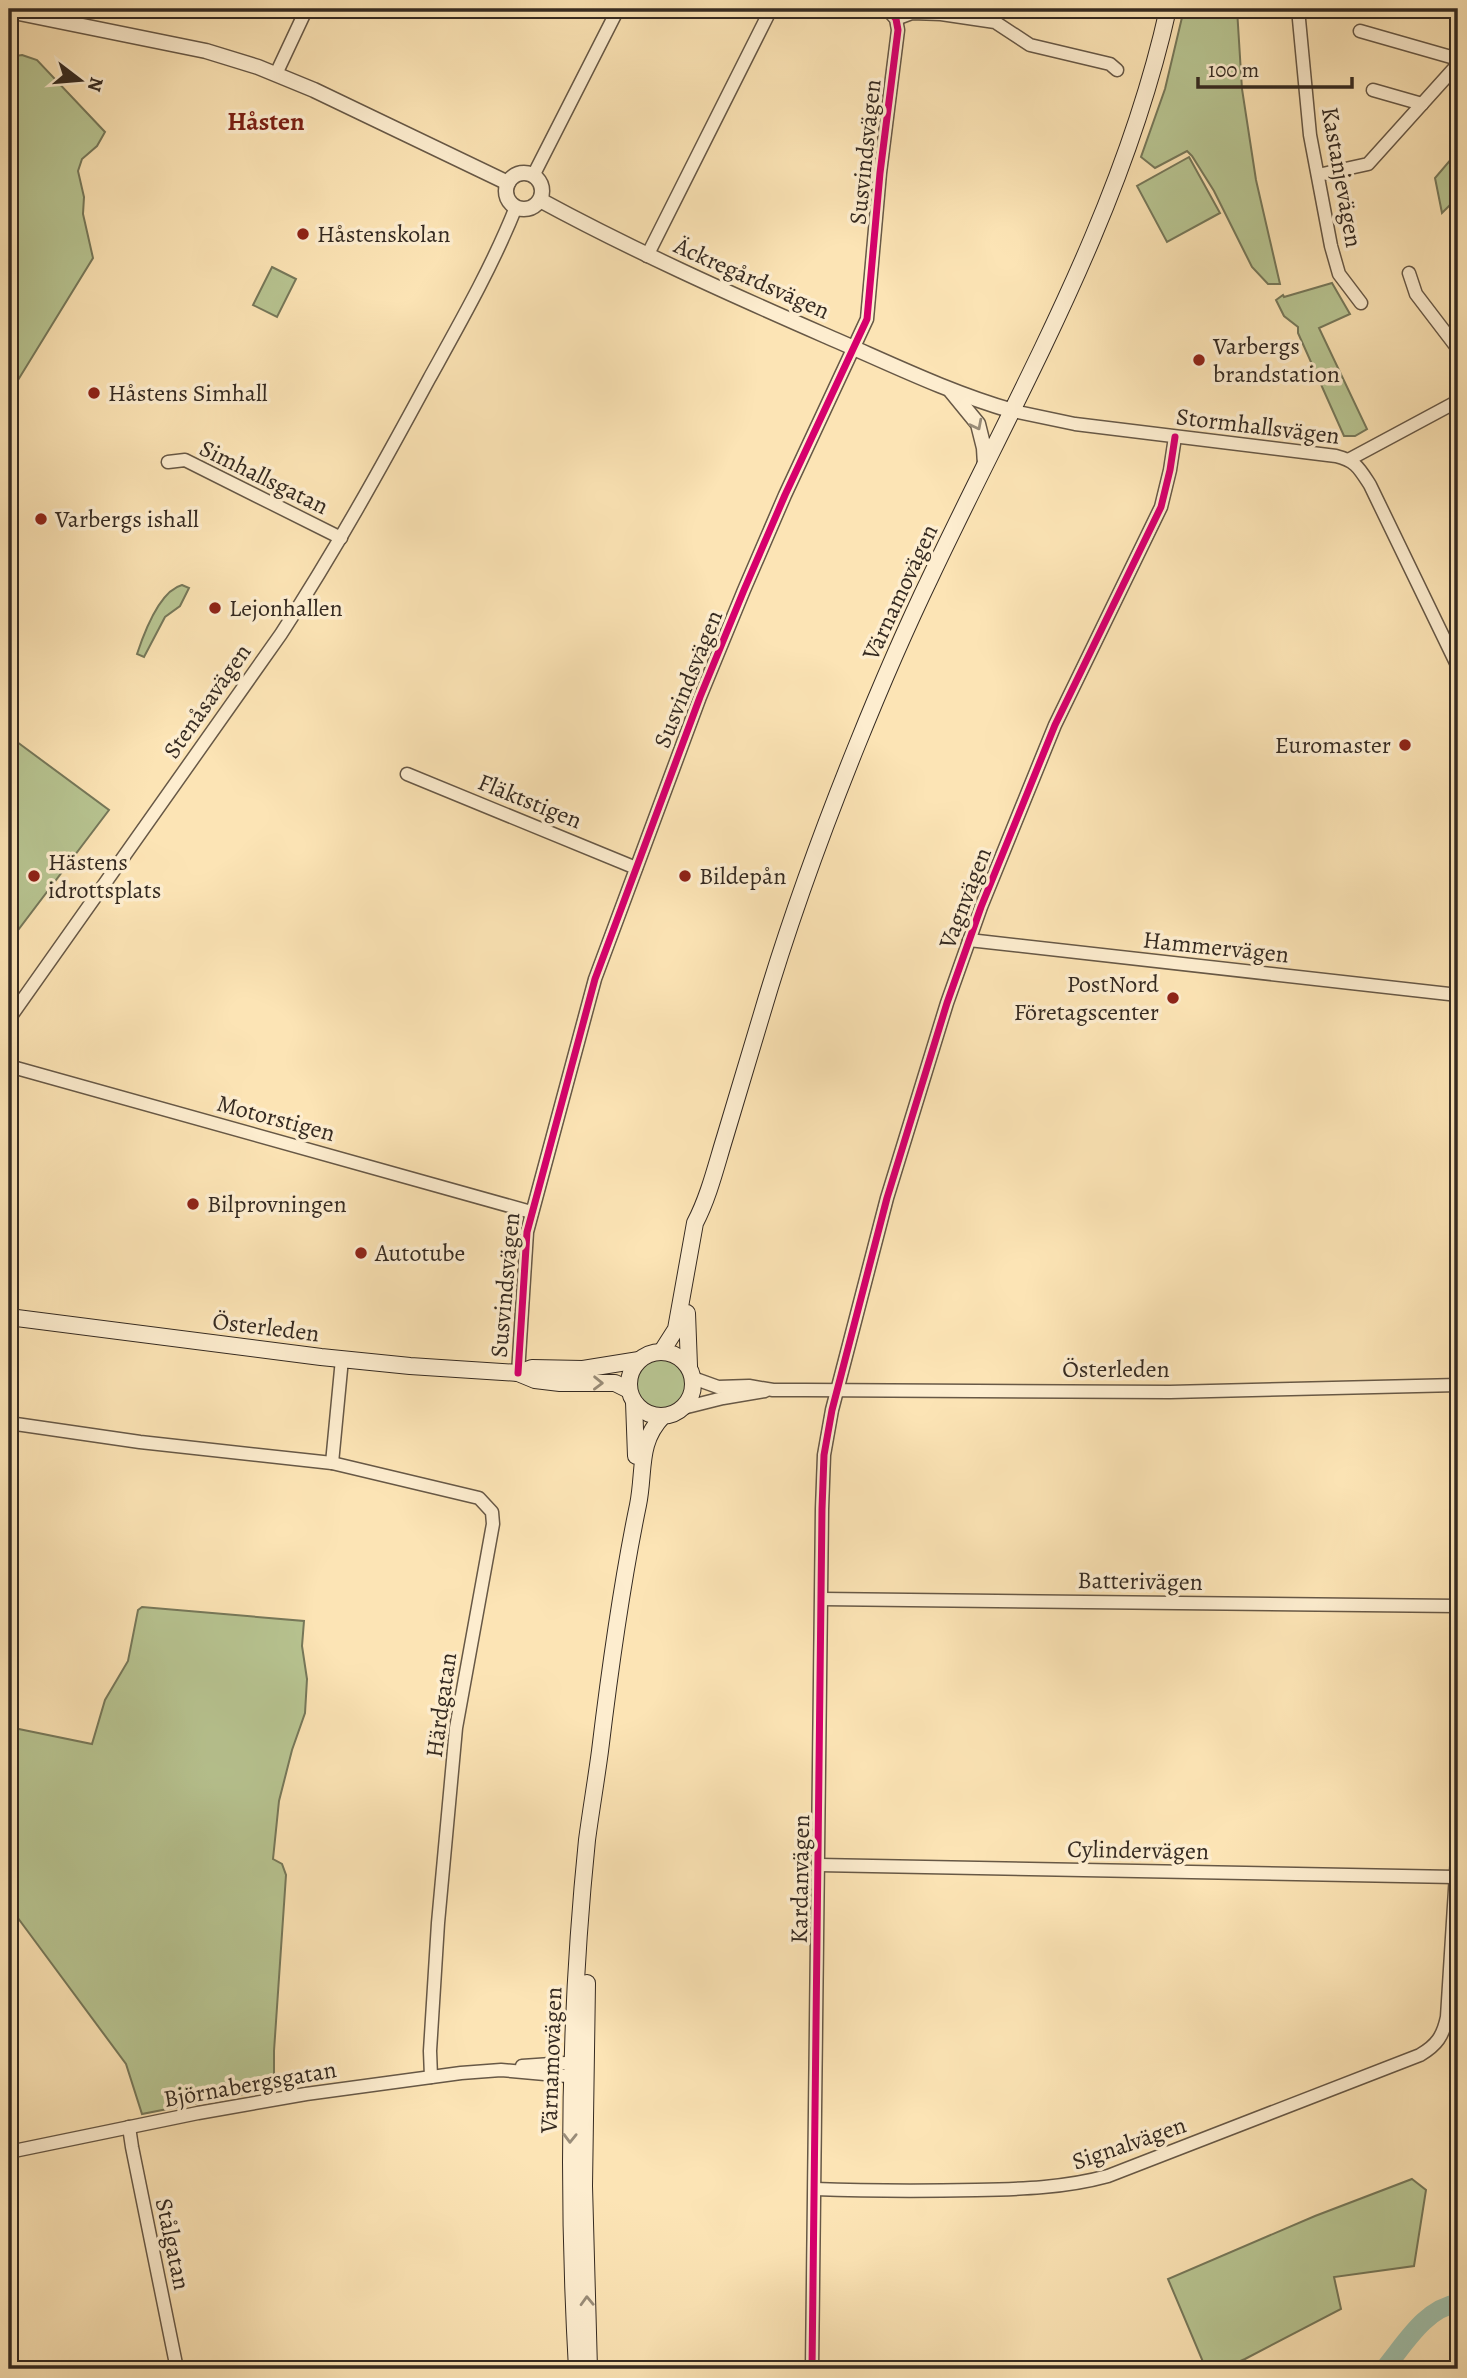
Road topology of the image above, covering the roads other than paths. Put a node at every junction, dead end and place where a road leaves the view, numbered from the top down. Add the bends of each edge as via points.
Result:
1 (618, 9) edge
2 (771, 9) edge
3 (887, 9) edge
4 (1168, 9) edge
5 (1298, 9) edge
6 (306, 10) edge
7 (9, 11) edge
8 (896, 19) junction
9 (1360, 31) dead end
10 (1458, 61) edge
11 (1117, 70) dead end
12 (276, 74) junction
13 (1373, 90) dead end
14 (1422, 104) junction
15 (1318, 175) junction
16 (533, 176) junction
17 (508, 183) junction
18 (540, 200) junction
19 (516, 207) junction
20 (647, 256) junction
21 (1409, 273) dead end
22 (1361, 303) dead end
23 (855, 348) junction
24 (1458, 349) edge
25 (950, 390) junction
26 (1458, 401) edge
27 (1013, 411) junction
28 (1175, 437) junction
29 (1350, 459) junction
30 (168, 463) dead end
31 (985, 468) junction
32 (341, 538) junction
33 (1458, 667) edge
34 (407, 774) dead end
35 (636, 868) junction
36 (969, 940) junction
37 (1458, 995) edge
38 (9, 1019) edge
39 (9, 1066) edge
40 (703, 1207) junction
41 (531, 1212) junction
42 (9, 1317) edge
43 (662, 1351) junction
44 (342, 1359) junction
45 (639, 1360) junction
46 (691, 1372) junction
47 (518, 1373) junction
48 (1458, 1385) edge
49 (773, 1390) junction
50 (838, 1391) junction
51 (632, 1396) junction
52 (683, 1408) junction
53 (663, 1416) junction
54 (9, 1423) edge
55 (331, 1463) junction
56 (628, 1550) junction
57 (822, 1599) junction
58 (1458, 1606) edge
59 (1458, 1842) edge
60 (819, 1865) junction
61 (1455, 1877) junction
62 (578, 2070) junction
63 (431, 2077) junction
64 (130, 2127) junction
65 (9, 2152) edge
66 (815, 2189) junction
67 (177, 2369) edge
68 (577, 2369) edge
69 (589, 2369) edge
70 (812, 2369) edge

1 - 16 street
2 - 20 street
3 - 8 street
4 - 27 main road, Värnamovägen via 1118,179
5 - 15 street, Kastanjevägen
6 - 12 street
7 - 12 street via 206,51
8 - 11 street via 912,13 995,22 1030,45 1110,64
8 - 23 street, Susvindsvägen via 871,292
9 - 10 street
10 - 14 street
12 - 17 street
13 - 14 street
14 - 15 street via 1368,164
15 - 22 street, Kastanjevägen via 1339,274
16 - 17 street via 519,174
16 - 18 street via 542,188
17 - 19 street via 507,197
18 - 19 street via 527,209
18 - 20 street, Äckregårdsvägen
19 - 32 street, Stenåsavägen via 476,292
20 - 23 street, Äckregårdsvägen
21 - 24 street via 1416,294
23 - 25 street, Äckregårdsvägen
23 - 35 street, Susvindsvägen via 754,566
25 - 27 street, Äckregårdsvägen
25 -> 31 street, Äckregårdsvägen via 978,424
26 - 29 street
27 - 28 street, Stormhallsvägen
27 - 31 main road, Värnamovägen
28 - 29 street, Stormhallsvägen
28 - 36 street, Vagnvägen via 1161,507 1055,725
29 - 33 street, Stormhallsvägen via 1370,485
30 - 32 street, Simhallsgatan via 185,460
31 - 40 main road, Värnamovägen via 930,578 856,747 781,947
32 - 38 street, Stenåsavägen via 281,634
34 - 35 street, Fläktstigen
35 - 41 street, Susvindsvägen via 596,979
36 - 37 street, Hammervägen
36 - 50 street, Vagnvägen via 887,1198
39 - 41 street, Motorstigen
40 - 43 main road, Värnamovägen via 695,1223 676,1329
40 - 46 main road, Värnamovägen via 689,1291
41 - 47 street, Susvindsvägen
42 - 44 main road, Österleden
43 - 45 main road
43 - 46 main road via 677,1355
44 - 47 main road, Österleden
44 - 55 street
45 - 47 main road, Österleden
45 - 51 main road, Värnamovägen via 630,1374
46 - 49 street, Österleden via 718,1387 749,1385
46 - 52 main road, Värnamovägen via 692,1394
47 -> 51 main road, Österleden via 535,1381 615,1383
48 - 50 street, Österleden via 1170,1392
49 - 50 street, Österleden
49 - 52 street, Österleden
50 - 57 street, Kardanvägen via 824,1455
51 - 53 main road via 647,1413
51 - 56 main road, Värnamovägen via 636,1454
52 - 53 main road
53 - 56 main road, Värnamovägen via 646,1440
54 - 55 street, Härdgatan
55 - 63 street, Härdgatan via 479,1498 492,1512 456,1728 438,1923
56 - 62 main road, Värnamovägen via 587,1840
57 - 58 street, Batterivägen
57 - 60 street, Kardanvägen
59 - 61 street
60 - 61 street, Cylindervägen
60 - 66 street, Kardanvägen
61 - 66 street, Signalvägen via 1445,2029 1438,2043 1420,2055 1079,2184 961,2190
62 - 63 street, Björnabergsgatan via 513,2066
62 -> 68 main road, Värnamovägen via 572,2231
69 -> 62 main road, Värnamovägen
63 - 64 street, Björnabergsgatan via 295,2096
64 - 65 street, Björnabergsgatan
64 - 67 street, Stålgatan
66 - 70 street, Kardanvägen

